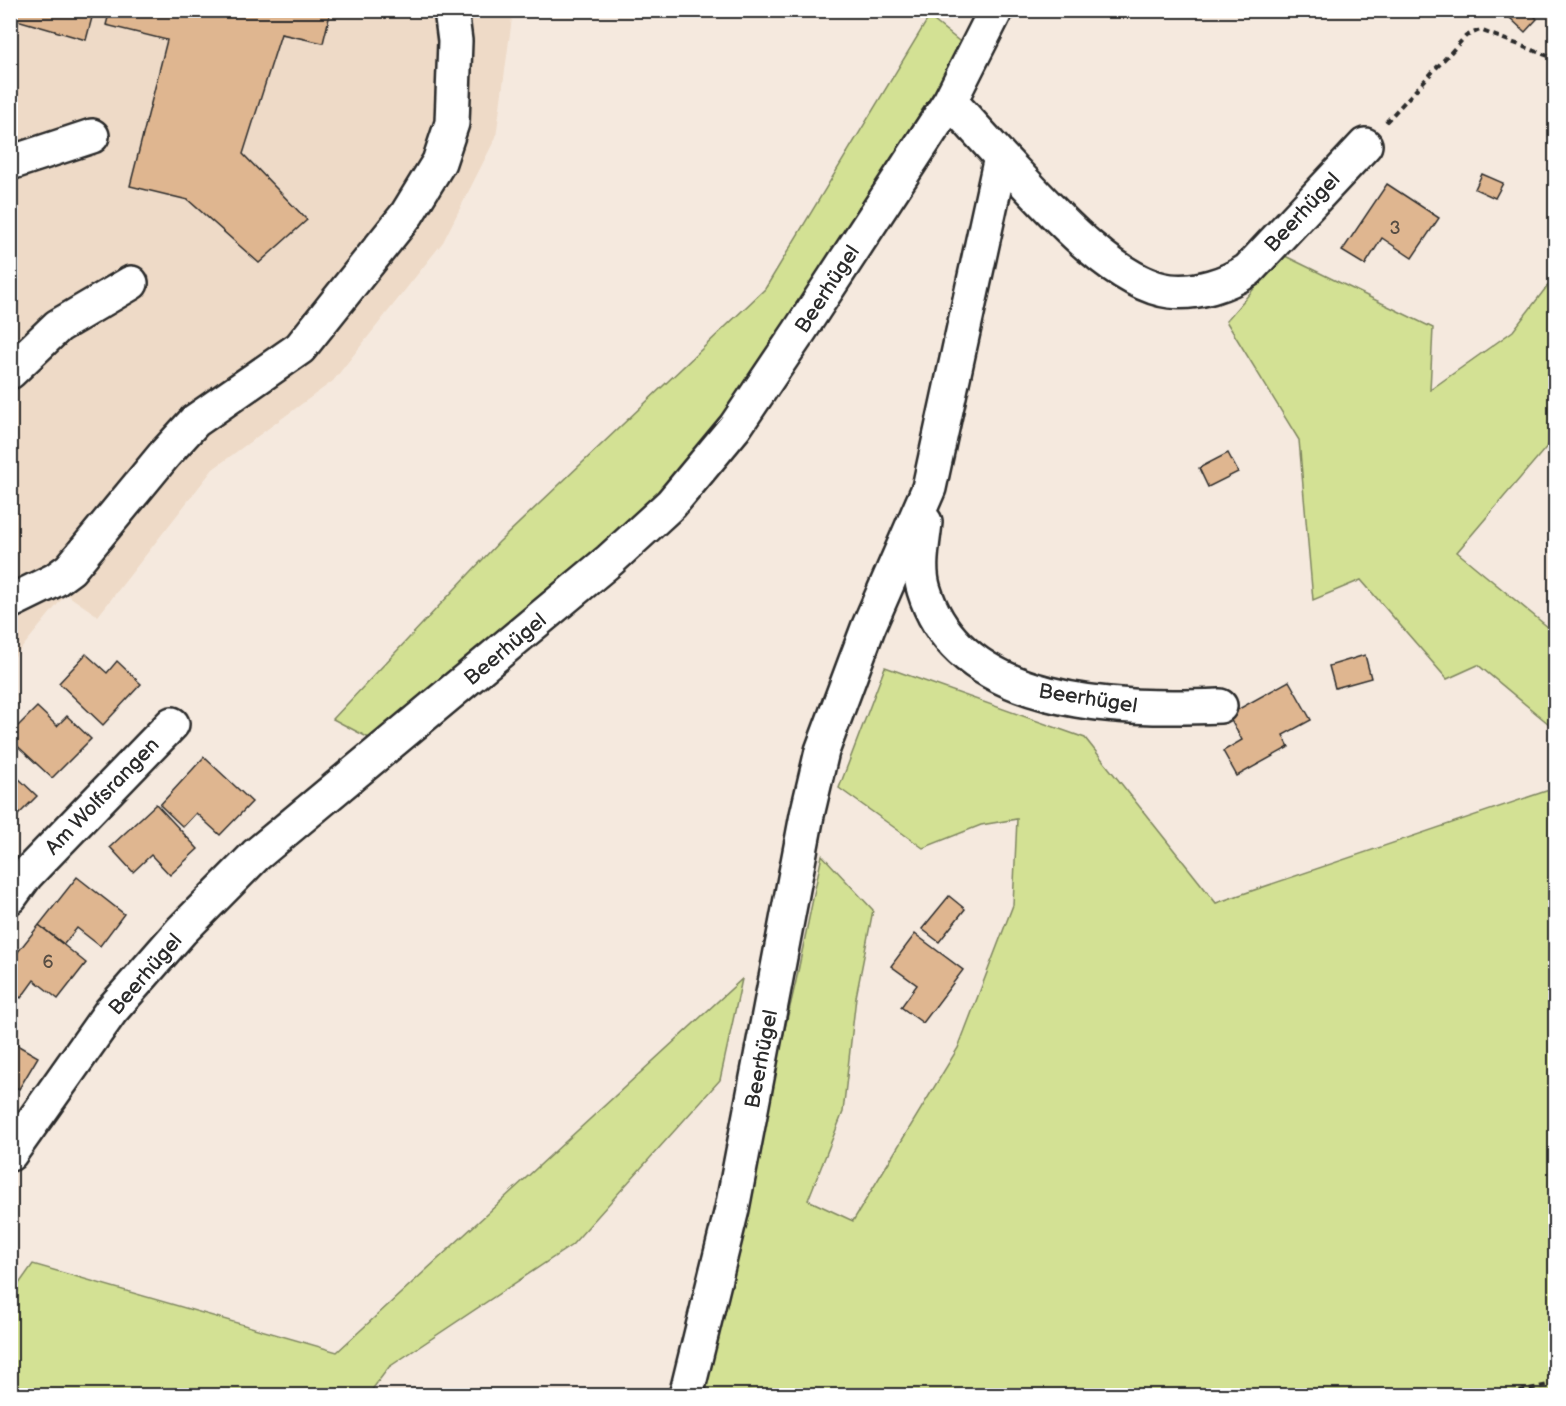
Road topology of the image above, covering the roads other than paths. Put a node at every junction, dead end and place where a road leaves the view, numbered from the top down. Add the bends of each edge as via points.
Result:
1 (451, 10) edge
2 (996, 10) edge
3 (950, 101) junction
4 (92, 136) dead end
5 (1365, 145) road end
6 (1001, 157) junction
7 (10, 163) edge
8 (131, 283) dead end
9 (10, 372) edge
10 (929, 488) junction
11 (10, 602) edge
12 (1220, 706) dead end
13 (172, 724) dead end
14 (10, 897) edge
15 (10, 1154) edge
16 (686, 1395) edge

1 - 11 street via 455,41 452,123 439,162 407,214 300,348 195,422 70,569
2 - 3 street, Beerhügel
3 - 6 street, Beerhügel
3 - 15 street, Beerhügel via 735,427 671,504 583,583 256,855 181,931 111,1011
4 - 7 street
5 - 6 street, Beerhügel via 1248,270 1211,287 1172,291 1149,286 1121,270 1067,227
6 - 10 street, Beerhügel
8 - 9 street via 58,326
10 - 12 street, Beerhügel via 920,569 924,590 941,629 954,645 989,671 1035,690 1073,699 1154,708
10 - 16 street, Beerhügel via 868,628 822,751 732,1209
13 - 14 street, Am Wolfsrangen via 26,875

